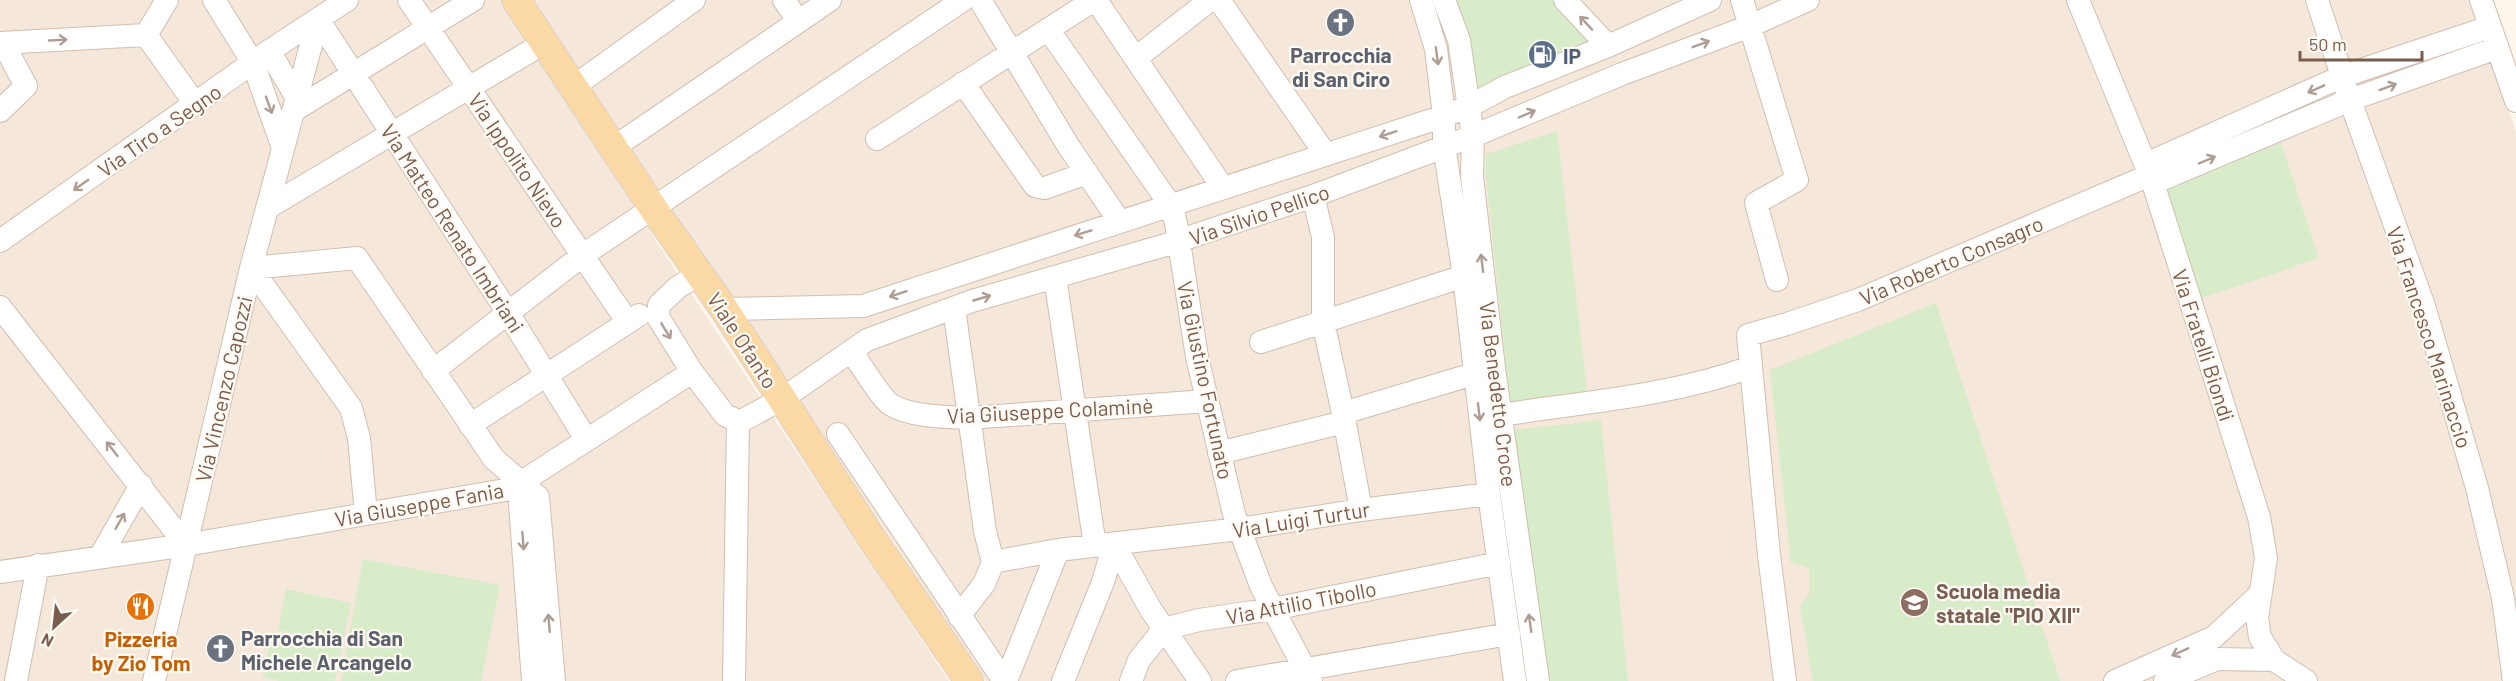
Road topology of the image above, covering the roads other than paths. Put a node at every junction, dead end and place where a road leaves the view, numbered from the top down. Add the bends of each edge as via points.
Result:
1 (167, 0) edge
2 (214, 0) edge
3 (347, 0) edge
4 (409, 0) edge
5 (473, 0) edge
6 (516, 0) edge
7 (694, 0) edge
8 (784, 0) edge
9 (830, 0) edge
10 (963, 0) edge
11 (980, 0) edge
12 (1095, 0) edge
13 (1210, 0) edge
14 (1219, 0) edge
15 (1421, 0) edge
16 (1444, 0) edge
17 (1565, 0) edge
18 (1710, 0) edge
19 (1742, 0) edge
20 (1808, 0) edge
21 (2078, 0) edge
22 (2317, 0) edge
23 (2481, 0) edge
24 (318, 18) junction
25 (798, 21) junction
26 (1750, 26) junction
27 (428, 29) junction
28 (1048, 29) junction
29 (146, 35) junction
30 (1632, 35) junction
31 (2493, 37) junction
32 (2, 43) edge
33 (544, 43) junction
34 (1608, 46) junction
35 (1012, 53) junction
36 (261, 57) junction
37 (1136, 58) junction
38 (1653, 63) junction
39 (355, 75) junction
40 (2343, 76) junction
41 (963, 83) junction
42 (573, 87) junction
43 (469, 89) junction
44 (2350, 100) junction
45 (2516, 101) edge
46 (196, 105) junction
47 (295, 105) junction
48 (1468, 107) junction
49 (0, 111) edge
50 (1444, 116) junction
51 (393, 134) junction
52 (1473, 136) junction
53 (877, 139) dead end
54 (1444, 146) junction
55 (283, 148) junction
56 (613, 148) junction
57 (1326, 155) junction
58 (1087, 173) junction
59 (2150, 174) junction
60 (1223, 188) junction
61 (1313, 196) junction
62 (1171, 206) junction
63 (267, 208) junction
64 (653, 208) junction
65 (1120, 222) junction
66 (0, 241) edge
67 (1179, 241) junction
68 (583, 255) junction
69 (251, 268) junction
70 (700, 274) junction
71 (1464, 276) junction
72 (1055, 277) junction
73 (1777, 280) dead end
74 (659, 304) junction
75 (848, 306) junction
76 (0, 307) edge
77 (954, 308) junction
78 (724, 309) junction
79 (508, 313) junction
80 (627, 321) junction
81 (1323, 322) junction
82 (1261, 342) dead end
83 (855, 348) junction
84 (1751, 367) junction
85 (1484, 370) junction
86 (433, 371) junction
87 (692, 372) junction
88 (547, 376) junction
89 (782, 399) junction
90 (1207, 401) junction
91 (1076, 410) junction
92 (1501, 415) junction
93 (969, 418) junction
94 (1344, 418) junction
95 (738, 420) junction
96 (470, 425) junction
97 (838, 434) dead end
98 (586, 439) junction
99 (1494, 445) junction
100 (1220, 453) junction
101 (522, 483) junction
102 (141, 485) junction
103 (1489, 494) junction
104 (1360, 510) junction
105 (366, 514) junction
106 (1239, 529) junction
107 (186, 545) junction
108 (1104, 545) junction
109 (1058, 550) junction
110 (100, 557) junction
111 (993, 562) junction
112 (1499, 562) junction
113 (38, 566) junction
114 (0, 572) edge
115 (2260, 594) junction
116 (1273, 609) junction
117 (959, 616) junction
118 (1164, 629) junction
119 (1509, 634) junction
120 (2215, 648) junction
121 (2274, 660) junction
122 (1307, 675) edge
123 (16, 681) edge
124 (154, 681) edge
125 (533, 681) edge
126 (554, 681) edge
127 (734, 681) edge
128 (969, 681) edge
129 (1005, 681) edge
130 (1063, 681) edge
131 (1131, 681) edge
132 (1200, 681) edge
133 (1237, 681) edge
134 (1515, 681) edge
135 (1538, 681) edge
136 (1785, 681) edge
137 (2115, 681) edge
138 (2165, 681) edge
139 (2306, 681) edge
140 (2514, 681) edge

1 - 29 street
2 - 36 street
3 - 24 street, Via Tiro a Segno
4 - 27 street, Via Ippolito Nievo
5 - 27 street
6 - 33 main road, Viale Ofanto
7 - 42 street
8 - 25 street
9 - 25 street
10 - 64 street
11 - 35 street
12 - 28 street, Via Silvio Pellico
12 - 37 street, Via Silvio Pellico
13 - 37 street
14 - 57 street
15 -> 50 street, Via Benedetto Croce via 1436,49
16 - 48 street, Via Benedetto Croce via 1459,40
34 -> 17 street
18 - 30 street, Via Silvio Pellico
19 - 26 street
20 - 26 street, Via Silvio Pellico
21 - 59 street, Via Fratelli Biondi
22 - 40 street, Via Francesco Marinaccio
23 - 31 street
24 - 36 street, Via Tiro a Segno
24 - 39 street, Via Matteo Renato Imbriani
24 - 47 street, Via Vincenzo Capozzi
25 - 56 street
38 -> 26 street, Via Silvio Pellico
26 - 73 street via 1797,180 1756,203
27 - 39 street
27 - 43 street, Via Ippolito Nievo
28 - 35 street, Via Silvio Pellico
28 - 62 street, Via Giustino Fortunato
32 -> 29 street
29 - 46 street
30 - 34 street, Via Silvio Pellico
30 - 38 street
31 - 40 street, Via Roberto Consagro
44 -> 31 street, Via Roberto Consagro
31 - 45 street
32 - 49 street via 26,86
33 - 42 main road, Viale Ofanto
33 - 43 street
34 - 48 street, Via Silvio Pellico via 1505,87
35 - 41 street, Via Silvio Pellico
35 - 58 street
36 - 46 street, Via Tiro a Segno
36 - 47 street
36 -> 55 street
37 - 60 street, Via Silvio Pellico
52 -> 38 street, Via Silvio Pellico
39 - 47 street
39 - 51 street, Via Matteo Renato Imbriani
40 - 44 street, Via Francesco Marinaccio
40 -> 59 street, Via Roberto Consagro
41 - 53 street, Via Silvio Pellico
41 - 58 street via 1035,186 1045,188
42 - 56 main road, Viale Ofanto
43 - 51 street
43 - 68 street, Via Ippolito Nievo
59 -> 44 street, Via Roberto Consagro
44 - 140 street, Via Francesco Marinaccio via 2424,306 2477,488 2503,598
46 -> 66 street, Via Tiro a Segno
47 - 55 street, Via Vincenzo Capozzi
48 - 50 street, Via Silvio Pellico
48 - 52 street, Via Benedetto Croce
50 - 54 street, Via Benedetto Croce
50 -> 57 street, Via Silvio Pellico
51 - 63 street
51 - 79 street, Via Matteo Renato Imbriani
52 - 54 street, Via Silvio Pellico
85 -> 52 street, Via Benedetto Croce
54 - 61 street, Via Silvio Pellico
54 - 71 street, Via Benedetto Croce
55 - 63 street, Via Vincenzo Capozzi
56 - 64 main road, Viale Ofanto
57 - 60 street, Via Silvio Pellico
58 - 65 street
59 - 84 street, Via Roberto Consagro via 1858,300 1748,335
59 - 115 street, Via Fratelli Biondi via 2259,517 2266,558
60 - 62 street, Via Silvio Pellico
61 - 67 street, Via Silvio Pellico
61 - 81 street via 1323,237
62 - 65 street, Via Silvio Pellico
62 - 67 street, Via Giustino Fortunato
63 - 69 street, Via Vincenzo Capozzi
64 - 68 street
64 - 70 main road, Viale Ofanto
65 -> 75 street, Via Silvio Pellico via 863,306
67 - 72 street, Via Silvio Pellico
67 - 90 street, Via Giustino Fortunato
68 - 79 street
68 - 80 street, Via Ippolito Nievo
69 - 86 street via 357,258
69 - 105 street via 351,408 359,438
69 - 107 street, Via Vincenzo Capozzi
70 - 74 street
70 - 78 main road, Viale Ofanto
71 - 81 street
71 - 85 street, Via Benedetto Croce
77 -> 72 street, Via Silvio Pellico
72 - 91 street
74 - 80 street
74 -> 87 street via 658,317
75 - 78 street, Via Silvio Pellico
75 - 83 street via 861,332
102 -> 76 street
77 - 83 street, Via Silvio Pellico
77 - 93 street
78 - 89 main road, Viale Ofanto
79 - 86 street
79 - 88 street, Via Matteo Renato Imbriani
80 - 88 street
81 - 82 street
81 - 94 street
83 - 89 street, Via Silvio Pellico
83 - 93 street, Via Giuseppe Colaminè via 888,403 903,410
84 - 92 street via 1666,389
84 - 136 street
85 - 92 street, Via Benedetto Croce
85 - 94 street
85 -> 99 street, Via Benedetto Croce
86 - 96 street
87 - 95 street via 725,415
87 - 98 street, Via Giuseppe Fania
88 - 96 street
88 - 98 street, Via Matteo Renato Imbriani
89 - 95 street, Via Silvio Pellico
89 - 128 main road, Viale Ofanto
90 - 91 street, Via Giuseppe Colaminè
90 - 100 street, Via Giustino Fortunato
91 - 93 street, Via Giuseppe Colaminè
91 - 108 street
92 - 99 street, Via Benedetto Croce
93 - 111 street
94 - 100 street
94 - 104 street
95 - 127 street
96 - 101 street via 494,459
97 - 117 street
98 - 101 street, Via Giuseppe Fania
99 - 103 street, Via Benedetto Croce
135 -> 99 street, Via Benedetto Croce
100 - 106 street, Via Giustino Fortunato
101 - 105 street, Via Giuseppe Fania via 512,489
101 -> 125 street via 520,504
126 -> 101 street via 538,497
102 - 107 street
110 -> 102 street
103 - 104 street, Via Luigi Turtur
103 - 112 street, Via Benedetto Croce
104 - 106 street, Via Luigi Turtur
105 - 107 street, Via Giuseppe Fania
106 - 108 street, Via Luigi Turtur
106 - 116 street, Via Giustino Fortunato
107 - 110 street, Via Giuseppe Fania
107 - 124 street, Via Vincenzo Capozzi
108 - 109 street, Via Luigi Turtur
108 - 118 street
108 - 130 street via 1103,582
109 - 111 street, Via Luigi Turtur
109 - 129 street
110 - 113 street, Via Giuseppe Fania
111 - 117 street via 984,584
112 - 116 street, Via Attilio Tibollo
112 - 119 street, Via Benedetto Croce
113 - 114 street, Via Giuseppe Fania
113 - 123 street
115 - 120 street
115 - 121 street, Via Fratelli Biondi via 2260,637
116 - 118 street, Via Attilio Tibollo
116 - 122 street, Via Giustino Fortunato
117 - 129 street
118 - 131 street via 1139,660
118 - 132 street
119 - 122 street
119 - 134 street, Via Benedetto Croce
120 - 121 street
120 -> 137 street
120 - 138 street
121 - 139 street, Via Fratelli Biondi
122 - 133 street

